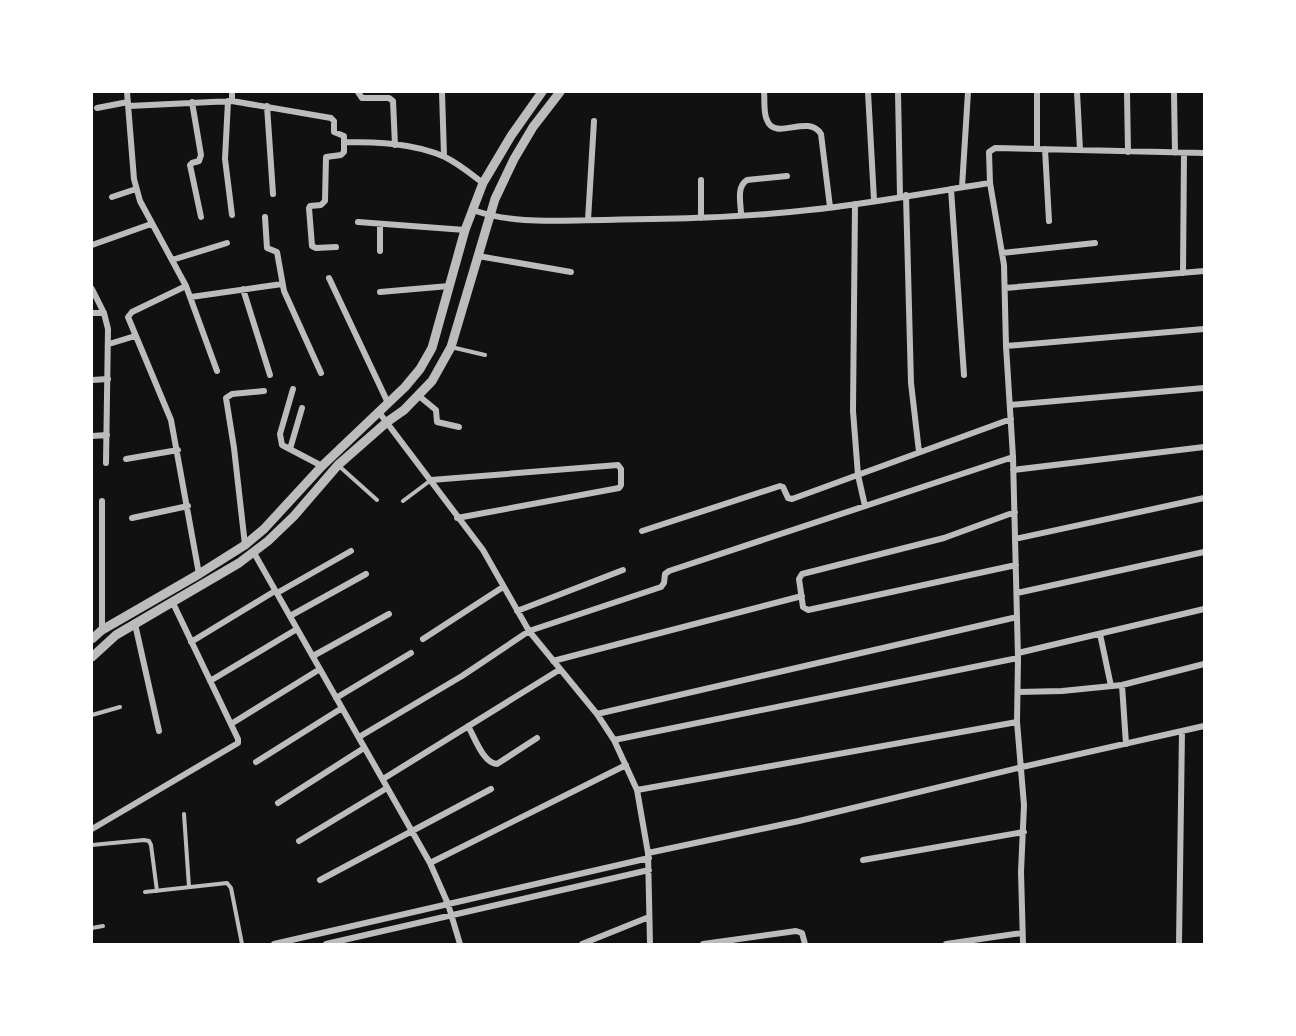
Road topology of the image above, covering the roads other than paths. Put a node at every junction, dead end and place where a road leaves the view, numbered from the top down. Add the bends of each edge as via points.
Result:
1 (127, 92) edge
2 (232, 92) edge
3 (358, 92) edge
4 (392, 92) edge
5 (442, 92) edge
6 (542, 92) edge
7 (560, 92) edge
8 (764, 92) edge
9 (868, 92) edge
10 (898, 92) edge
11 (968, 92) edge
12 (1037, 92) edge
13 (1077, 92) edge
14 (1127, 92) edge
15 (1174, 92) edge
16 (230, 101) junction
17 (393, 101) junction
18 (192, 102) junction
19 (128, 104) junction
20 (267, 106) junction
21 (97, 108) dead end
22 (594, 121) dead end
23 (344, 142) junction
24 (395, 145) junction
25 (1037, 149) junction
26 (1045, 149) junction
27 (1080, 150) junction
28 (1128, 152) junction
29 (1176, 153) junction
30 (1184, 153) junction
31 (1204, 153) edge
32 (444, 156) junction
33 (787, 176) dead end
34 (701, 180) dead end
35 (483, 183) junction
36 (990, 183) junction
37 (962, 188) junction
38 (136, 189) junction
39 (951, 189) junction
40 (273, 194) dead end
41 (903, 196) junction
42 (112, 197) dead end
43 (874, 200) junction
44 (855, 204) junction
45 (830, 207) junction
46 (473, 210) junction
47 (232, 215) dead end
48 (490, 216) junction
49 (741, 216) junction
50 (201, 217) dead end
51 (265, 217) dead end
52 (701, 218) junction
53 (588, 220) junction
54 (1049, 221) dead end
55 (358, 222) dead end
56 (151, 224) junction
57 (380, 224) junction
58 (465, 230) junction
59 (227, 243) dead end
60 (1095, 243) dead end
61 (92, 245) edge
62 (336, 247) dead end
63 (380, 251) dead end
64 (1002, 253) junction
65 (478, 256) junction
66 (172, 260) junction
67 (1204, 271) edge
68 (571, 272) dead end
69 (1183, 273) junction
70 (329, 278) dead end
71 (282, 284) junction
72 (186, 286) junction
73 (449, 286) junction
74 (1005, 288) junction
75 (92, 289) edge
76 (243, 289) junction
77 (380, 292) dead end
78 (191, 297) junction
79 (104, 313) junction
80 (92, 314) edge
81 (1204, 329) edge
82 (135, 336) junction
83 (109, 344) junction
84 (1006, 346) junction
85 (452, 347) junction
86 (485, 355) dead end
87 (217, 371) dead end
88 (321, 373) dead end
89 (270, 375) dead end
90 (964, 375) dead end
91 (108, 379) junction
92 (92, 380) edge
93 (293, 388) dead end
94 (1204, 388) edge
95 (264, 391) dead end
96 (419, 396) junction
97 (388, 403) junction
98 (1010, 405) junction
99 (302, 408) dead end
100 (378, 411) junction
101 (1011, 419) junction
102 (387, 422) junction
103 (459, 427) dead end
104 (106, 435) junction
105 (92, 436) edge
106 (1204, 447) edge
107 (290, 449) junction
108 (178, 450) junction
109 (919, 452) junction
110 (1013, 456) junction
111 (126, 459) dead end
112 (106, 463) dead end
113 (338, 465) junction
114 (322, 466) junction
115 (1013, 470) junction
116 (858, 475) junction
117 (431, 480) junction
118 (1204, 498) edge
119 (377, 500) dead end
120 (102, 501) dead end
121 (404, 501) dead end
122 (188, 506) junction
123 (865, 506) junction
124 (1015, 512) junction
125 (132, 518) dead end
126 (457, 518) junction
127 (642, 531) dead end
128 (1015, 539) junction
129 (245, 545) junction
130 (351, 551) dead end
131 (1204, 552) edge
132 (254, 553) junction
133 (1016, 565) junction
134 (624, 570) dead end
135 (199, 574) junction
136 (366, 574) dead end
137 (503, 587) junction
138 (276, 592) junction
139 (1017, 593) junction
140 (802, 596) junction
141 (172, 602) junction
142 (1204, 609) edge
143 (517, 611) junction
144 (389, 614) dead end
145 (290, 616) junction
146 (1017, 617) junction
147 (135, 624) junction
148 (297, 629) junction
149 (102, 630) junction
150 (529, 631) junction
151 (1100, 634) junction
152 (92, 639) edge
153 (423, 639) dead end
154 (191, 642) junction
155 (411, 653) dead end
156 (1018, 655) junction
157 (313, 656) junction
158 (92, 657) edge
159 (553, 661) junction
160 (1204, 664) edge
161 (320, 669) junction
162 (559, 669) junction
163 (210, 681) junction
164 (1122, 685) junction
165 (1111, 686) junction
166 (1018, 692) junction
167 (336, 698) junction
168 (120, 707) dead end
169 (342, 708) junction
170 (597, 714) junction
171 (92, 715) edge
172 (1017, 722) junction
173 (231, 724) junction
174 (468, 726) junction
175 (1204, 726) edge
176 (159, 731) dead end
177 (1182, 731) junction
178 (359, 737) junction
179 (537, 738) dead end
180 (614, 740) junction
181 (1126, 744) junction
182 (364, 748) junction
183 (256, 762) dead end
184 (626, 765) junction
185 (1022, 767) junction
186 (382, 778) junction
187 (387, 788) junction
188 (491, 789) dead end
189 (637, 790) junction
190 (278, 803) dead end
191 (184, 814) dead end
192 (92, 830) edge
193 (413, 832) junction
194 (1024, 832) junction
195 (299, 841) dead end
196 (92, 845) edge
197 (649, 856) junction
198 (863, 860) dead end
199 (430, 863) junction
200 (649, 870) junction
201 (320, 880) dead end
202 (189, 887) junction
203 (157, 891) junction
204 (145, 892) dead end
205 (448, 904) junction
206 (452, 914) junction
207 (649, 917) junction
208 (103, 926) dead end
209 (92, 928) edge
210 (1022, 933) junction
211 (242, 945) edge
212 (274, 945) edge
213 (326, 945) edge
214 (459, 945) edge
215 (582, 945) edge
216 (650, 945) edge
217 (703, 945) edge
218 (805, 945) edge
219 (946, 945) edge
220 (1023, 945) edge
221 (1179, 945) edge

1 - 19 street
2 - 16 street
3 - 17 street via 362,98
4 - 17 street
5 - 32 street
6 - 35 street
7 - 48 street via 514,159
8 - 45 street via 771,127 808,125 821,134
9 - 43 street
10 - 41 street
11 - 37 street
12 - 25 street
13 - 27 street
14 - 28 street
15 - 29 street
16 - 18 street
16 - 20 street
16 - 47 street via 225,159
17 - 24 street
18 - 19 street
18 - 50 street via 201,155 199,161 190,165
19 - 21 street
19 - 38 street
20 - 23 street via 328,116
20 - 40 street
22 - 53 street
23 - 24 street
23 - 62 street via 342,154 326,157 324,203 309,207 312,246
24 - 32 street
25 - 26 street
25 - 36 street via 995,148 989,152
26 - 27 street
26 - 54 street
27 - 28 street
28 - 29 street
29 - 30 street
30 - 31 street
30 - 69 street
32 - 35 street
33 - 49 street via 743,183
34 - 52 street
35 - 46 street
36 - 37 street
36 - 64 street
37 - 39 street
38 - 42 street
38 - 56 street
39 - 41 street
39 - 90 street
41 - 43 street
41 - 109 street via 911,383
43 - 44 street
44 - 45 street
44 - 116 street via 853,411
45 - 49 street
46 - 48 street
46 - 58 street
48 - 53 street
48 - 65 street
49 - 52 street
51 - 71 street via 267,248 277,252
52 - 53 street
55 - 57 street
56 - 61 street
56 - 66 street
57 - 58 street
57 - 63 street
58 - 73 street
59 - 66 street
60 - 64 street
64 - 74 street
65 - 68 street
65 - 85 street
66 - 72 street
67 - 69 street
69 - 74 street
70 - 97 street
71 - 76 street
71 - 88 street
72 - 78 street
72 - 82 street via 129,314
73 - 77 street
73 - 97 street via 432,348 420,369
74 - 84 street
75 - 79 street
76 - 78 street
76 - 89 street
78 - 87 street
79 - 80 street
79 - 83 street
81 - 84 street
82 - 83 street
82 - 108 street via 166,404
83 - 91 street
84 - 98 street
85 - 86 lane
85 - 96 street
91 - 92 street
91 - 104 street
93 - 107 street via 279,438
94 - 98 street
95 - 129 street via 226,398
96 - 102 street
96 - 103 street via 436,410 437,422
97 - 100 street
98 - 101 street
99 - 107 street
100 - 102 street
100 - 114 street
101 - 109 street
101 - 110 street
102 - 113 street
102 - 117 street
104 - 105 street
104 - 112 street
106 - 115 street
107 - 114 street
108 - 111 street
108 - 122 street
109 - 116 street
110 - 115 street
110 - 123 street
113 - 119 lane
113 - 132 street
114 - 129 street
115 - 124 street
116 - 123 street
116 - 127 street via 792,499 780,486
117 - 121 lane
117 - 126 street
117 - 126 street via 618,465 621,469 619,488
118 - 128 street
120 - 149 street
122 - 125 street
122 - 135 street
123 - 150 street via 669,571 661,587
124 - 128 street
124 - 140 street via 944,538 802,574
126 - 137 street via 483,550
128 - 133 street
129 - 135 street
130 - 138 street
131 - 139 street
132 - 138 street
132 - 141 street
133 - 139 street
133 - 140 street via 808,610
134 - 143 street
135 - 149 street
136 - 145 street
137 - 143 street
137 - 153 street
138 - 145 street
138 - 154 street
139 - 146 street
140 - 159 street
141 - 147 street
141 - 154 street
142 - 151 street
143 - 150 street
144 - 157 street
145 - 148 street
146 - 156 street
146 - 170 street
147 - 158 street
147 - 176 street
148 - 157 street
148 - 163 street
149 - 152 street
150 - 159 street
150 - 178 street
151 - 156 street
151 - 165 street
154 - 163 street
155 - 167 street
156 - 166 street
156 - 180 street
157 - 161 street
159 - 162 street
160 - 164 street
161 - 167 street
161 - 173 street
162 - 170 street
162 - 174 street
163 - 173 street
164 - 165 street
164 - 181 street
165 - 166 street
166 - 172 street
167 - 169 street
168 - 171 lane
169 - 178 street
169 - 183 street
170 - 180 street
172 - 185 street
172 - 189 street
173 - 192 street via 237,745
174 - 179 street via 487,760 494,764
174 - 186 street
175 - 177 street
177 - 181 street
177 - 221 street
178 - 182 street
180 - 184 street
181 - 185 street
182 - 186 street
182 - 190 street
184 - 189 street
184 - 199 street
185 - 194 street
185 - 197 street
186 - 187 street
187 - 193 street
187 - 195 street
188 - 193 street
189 - 197 street
191 - 202 lane
193 - 199 street
193 - 201 street
194 - 198 street
194 - 210 street
196 - 203 lane via 149,841
197 - 200 street
197 - 205 street
199 - 205 street
200 - 206 street
200 - 207 street
202 - 203 lane
202 - 211 lane via 224,882 230,885
203 - 204 lane
205 - 206 street
205 - 212 street
206 - 213 street
206 - 214 street
207 - 215 street
207 - 216 street
208 - 209 lane
210 - 219 street
210 - 220 street
217 - 218 street via 796,931 802,933

